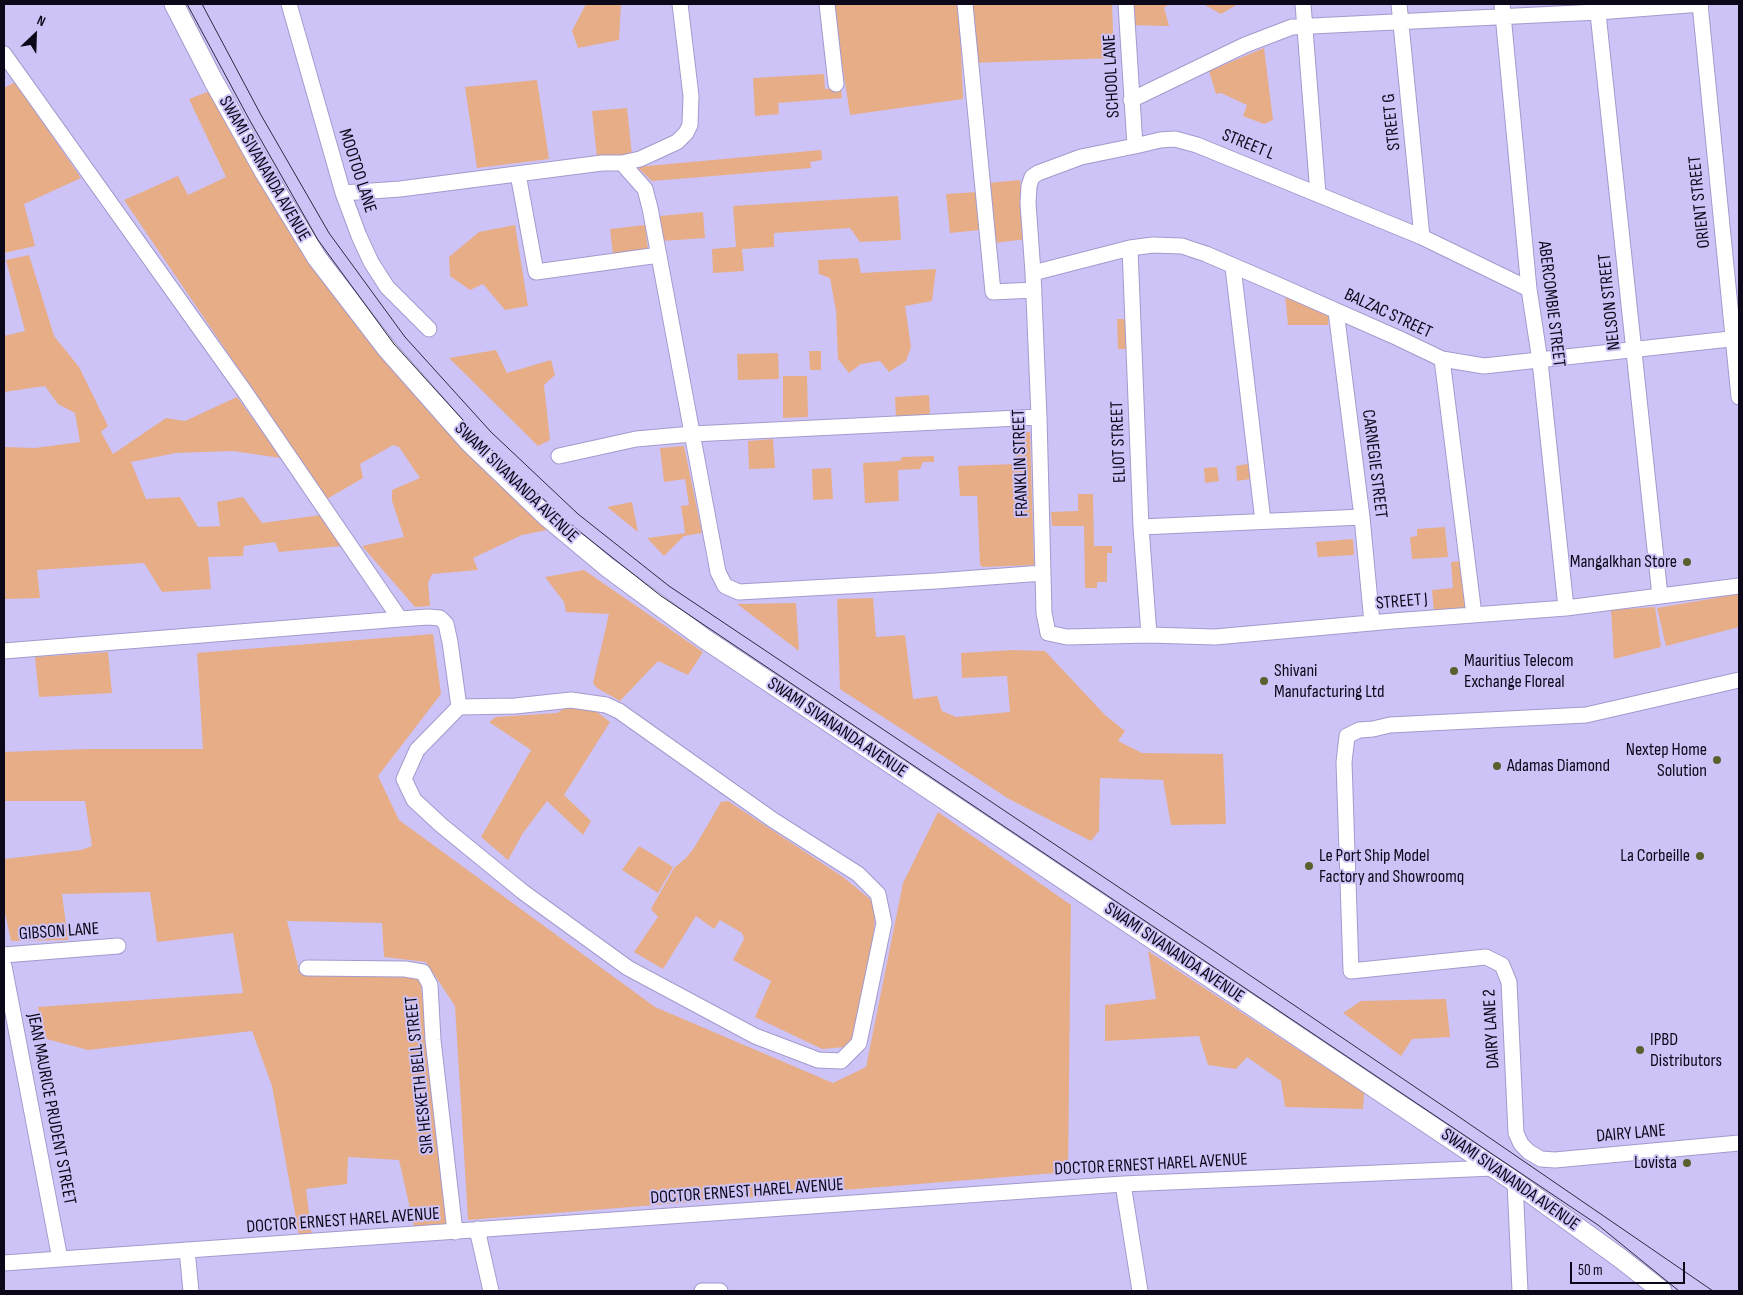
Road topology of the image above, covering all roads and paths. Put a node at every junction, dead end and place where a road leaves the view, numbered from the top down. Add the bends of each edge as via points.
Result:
1 (174, 4) edge
2 (289, 4) edge
3 (680, 4) edge
4 (827, 4) edge
5 (965, 4) edge
6 (1126, 4) edge
7 (1303, 4) edge
8 (1399, 4) edge
9 (1700, 4) edge
10 (1598, 8) edge
11 (1503, 11) edge
12 (1401, 22) junction
13 (1305, 27) junction
14 (4, 54) edge
15 (836, 84) dead end
16 (1132, 100) junction
17 (1135, 146) junction
18 (622, 163) junction
19 (518, 174) junction
20 (343, 193) junction
21 (1318, 194) junction
22 (1422, 237) junction
23 (1130, 248) junction
24 (659, 255) junction
25 (1232, 267) junction
26 (1033, 272) junction
27 (1529, 289) junction
28 (1034, 290) junction
29 (1336, 310) junction
30 (429, 329) dead end
31 (1736, 338) edge
32 (1634, 349) junction
33 (1442, 359) junction
34 (1540, 361) junction
35 (1739, 398) edge
36 (1039, 417) junction
37 (692, 434) junction
38 (558, 456) dead end
39 (1362, 517) junction
40 (1263, 521) junction
41 (1141, 527) junction
42 (1043, 573) junction
43 (1739, 586) edge
44 (1660, 596) junction
45 (1566, 608) junction
46 (1474, 615) junction
47 (400, 619) junction
48 (1372, 623) junction
49 (1149, 636) junction
50 (1067, 637) joint
51 (4, 651) edge
52 (1739, 680) edge
53 (459, 707) junction
54 (118, 946) dead end
55 (4, 955) edge
56 (4, 966) edge
57 (307, 968) dead end
58 (1739, 1143) edge
59 (1529, 1152) joint
60 (1492, 1168) junction
61 (1515, 1182) junction
62 (1123, 1184) junction
63 (477, 1229) junction
64 (455, 1232) junction
65 (187, 1250) junction
66 (60, 1259) junction
67 (4, 1263) edge
68 (192, 1291) edge
69 (491, 1291) edge
70 (702, 1291) edge
71 (720, 1291) edge
72 (1140, 1291) edge
73 (1520, 1291) edge
74 (1662, 1291) edge

1 - 60 street, SWAMI SIVANANDA AVENUE via 213,80 316,258 387,349 470,443 546,516 607,567 702,637
2 - 20 street, MOOTOO LANE
3 - 18 street via 691,96 690,125 677,142 640,159
4 - 15 street
5 - 28 street via 993,292
6 - 16 street, SCHOOL LANE
7 - 13 street
8 - 12 street, STREET G
9 - 10 street
9 - 31 street, ORIENT STREET
10 - 11 street
10 - 32 street, NELSON STREET
11 - 12 street
11 - 27 street, ABERCOMBIE STREET
12 - 13 street
12 - 22 street, STREET G
13 - 16 street via 1292,27 1245,45
13 - 21 street
14 - 47 street via 245,392
16 - 17 street, SCHOOL LANE
17 - 21 street, STREET L via 1175,139
17 - 26 street, STREET L via 1082,157 1032,177 1028,202
18 - 19 street
18 - 24 street via 645,189
19 - 20 street
19 - 24 street via 536,272
20 - 30 street, MOOTOO LANE via 371,262 387,287
21 - 22 street, STREET L
22 - 27 street, STREET L
23 - 25 street, BALZAC STREET via 1182,246
23 - 26 street, BALZAC STREET
23 - 41 street, ELIOT STREET
24 - 37 street
25 - 29 street, BALZAC STREET
25 - 40 street
26 - 28 street, FRANKLIN STREET
27 - 34 street, ABERCOMBIE STREET
28 - 36 street, FRANKLIN STREET
29 - 33 street, BALZAC STREET
29 - 39 street, CARNEGIE STREET
31 - 32 street, BALZAC STREET
31 - 35 street, ORIENT STREET
32 - 34 street, BALZAC STREET
32 - 44 street, NELSON STREET
33 - 34 street, BALZAC STREET via 1484,366
33 - 46 street
34 - 45 street, ABERCOMBIE STREET
36 - 37 street
36 - 42 street, FRANKLIN STREET
37 - 38 street via 636,439
37 - 42 street via 718,572 725,586 739,592
39 - 40 street
39 - 48 street, CARNEGIE STREET
40 - 41 street
41 - 49 street, ELIOT STREET
42 - 50 street, FRANKLIN STREET via 1048,632
43 - 44 street, STREET J
44 - 45 street, STREET J
45 - 46 street, STREET J
46 - 48 street, STREET J
47 - 51 street
47 - 53 street via 440,618 446,624
48 - 49 street, STREET J via 1215,637
49 - 50 street, STREET J
52 - 59 street, DAIRY LANE 2 via 1586,715 1390,725 1359,730 1347,736 1344,762 1351,971 1486,957 1502,965 1509,982 1516,1133
53 - 53 street via 571,700 606,705 858,874 878,894 884,923 859,1043 841,1061 818,1060 755,1036 628,968 523,892 441,826 414,800 404,778 417,750
54 - 55 street, GIBSON LANE
56 - 66 street, JEAN MAURICE PRUDENT STREET
57 - 64 street, SIR HESKETH BELL STREET via 423,972 430,985 433,1040
58 - 59 street, DAIRY LANE via 1556,1160 1541,1159
60 - 61 street, SWAMI SIVANANDA AVENUE
60 - 62 street, DOCTOR ERNEST HAREL AVENUE
61 - 73 street
61 - 74 street, SWAMI SIVANANDA AVENUE
62 - 63 street, DOCTOR ERNEST HAREL AVENUE
62 - 72 street
63 - 64 street, DOCTOR ERNEST HAREL AVENUE
63 - 69 street
64 - 65 street, DOCTOR ERNEST HAREL AVENUE
65 - 66 street, DOCTOR ERNEST HAREL AVENUE
65 - 68 street
66 - 67 street, DOCTOR ERNEST HAREL AVENUE
70 - 71 street

